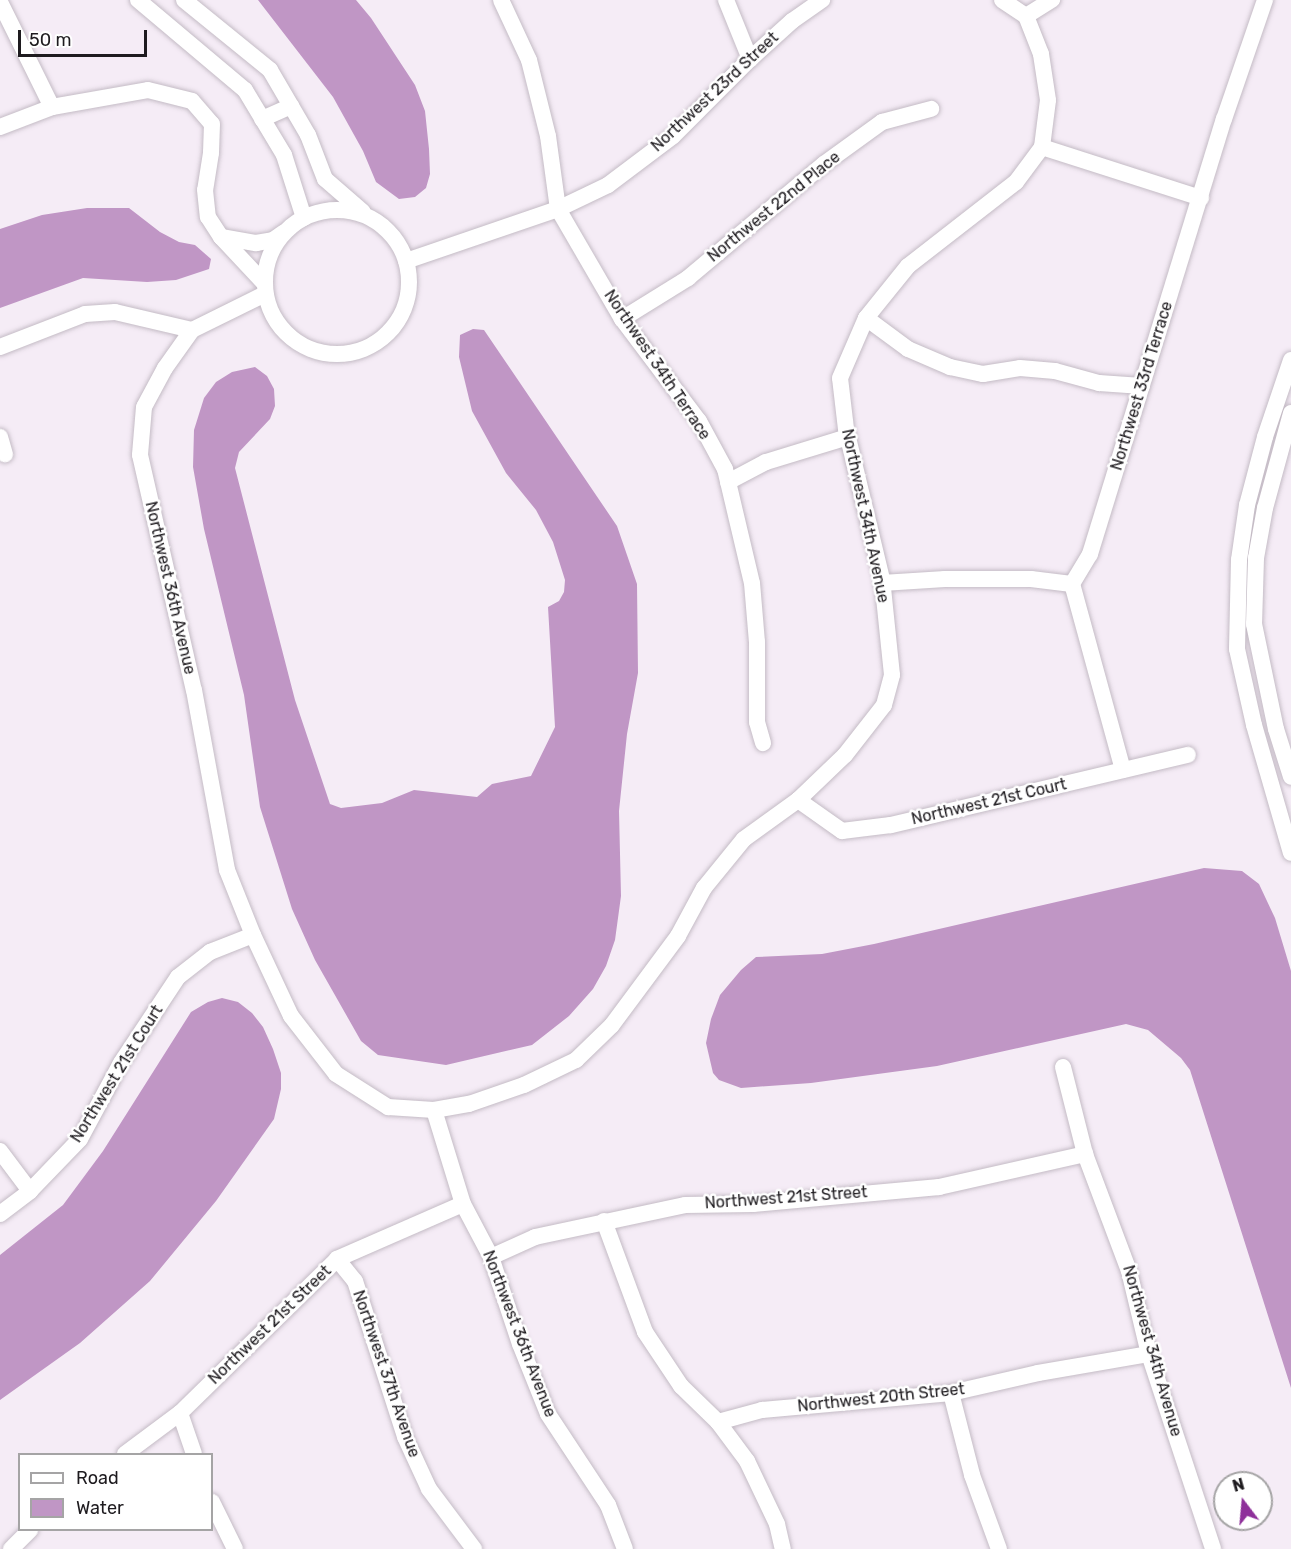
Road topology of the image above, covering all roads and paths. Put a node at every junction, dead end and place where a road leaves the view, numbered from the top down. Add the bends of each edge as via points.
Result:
1 (138, 0) edge
2 (184, 0) edge
3 (501, 0) edge
4 (726, 0) edge
5 (822, 0) edge
6 (1002, 0) edge
7 (1052, 0) edge
8 (1263, 0) edge
9 (0, 2) edge
10 (1026, 16) junction
11 (750, 59) junction
12 (291, 106) junction
13 (52, 107) junction
14 (931, 109) dead end
15 (262, 119) junction
16 (0, 127) edge
17 (1042, 147) junction
18 (1201, 198) junction
19 (558, 209) junction
20 (303, 218) junction
21 (375, 221) junction
22 (285, 231) junction
23 (221, 237) junction
24 (406, 261) junction
25 (265, 289) junction
26 (866, 318) junction
27 (622, 319) junction
28 (192, 330) junction
29 (0, 346) edge
30 (1291, 360) edge
31 (1142, 386) junction
32 (1291, 413) edge
33 (0, 437) edge
34 (848, 437) junction
35 (5, 454) dead end
36 (728, 482) junction
37 (882, 583) junction
38 (1071, 584) junction
39 (763, 743) dead end
40 (1188, 755) dead end
41 (1123, 770) junction
42 (1291, 777) edge
43 (798, 800) junction
44 (1291, 853) edge
45 (253, 935) junction
46 (1064, 1066) dead end
47 (434, 1110) junction
48 (0, 1151) edge
49 (1086, 1154) junction
50 (30, 1191) junction
51 (463, 1204) junction
52 (0, 1214) edge
53 (604, 1221) junction
54 (491, 1257) junction
55 (337, 1259) junction
56 (1149, 1354) junction
57 (951, 1393) junction
58 (180, 1413) junction
59 (718, 1422) junction
60 (128, 1453) edge
61 (193, 1453) edge
62 (213, 1504) edge
63 (29, 1531) edge
64 (11, 1549) edge
65 (235, 1549) edge
66 (474, 1549) edge
67 (624, 1549) edge
68 (783, 1549) edge
69 (999, 1549) edge
70 (1213, 1549) edge

1 - 15 street via 245,90
2 - 12 street via 270,70
3 - 19 street, Northwest 34th Terrace via 529,60 548,136
4 - 11 street
5 - 11 street, Northwest 23rd Street
6 - 10 street
7 - 10 street
8 - 18 street, Northwest 33rd Terrace
9 - 13 street
10 - 17 street via 1041,54 1048,100
11 - 19 street, Northwest 23rd Street via 673,136 608,185
12 - 15 street
12 - 21 street via 308,135 325,179
13 - 16 street
13 - 23 street via 148,90 192,101 212,124 212,153 205,190 208,217
14 - 27 street, Northwest 22nd Place via 882,122 824,164 688,278
15 - 20 street via 284,156
17 - 18 street
17 - 26 street, Northwest 34th Avenue via 1016,182 908,266
18 - 31 street, Northwest 33rd Terrace
19 - 24 street, Northwest 23rd Street
19 - 27 street, Northwest 34th Terrace
20 - 21 street via 327,211 352,212
20 - 22 street
21 - 24 street via 394,238
22 - 23 street via 273,240 256,243
22 - 25 street via 266,264
23 - 25 street
24 - 25 street via 409,281 398,320 384,336 365,348 342,354 318,352 283,331 272,314
25 - 28 street, Northwest 36th Avenue
26 - 31 street via 908,348 950,367 983,374 1020,368 1055,371 1099,384
26 - 34 street, Northwest 34th Avenue via 840,378
27 - 36 street, Northwest 34th Terrace via 699,421
28 - 29 street via 115,312 85,315
28 - 45 street, Northwest 36th Avenue via 144,407 140,455 194,690 227,870
30 - 44 street via 1264,436 1247,505 1239,560 1237,649 1254,725
31 - 38 street, Northwest 33rd Terrace via 1090,554
32 - 42 street via 1256,558 1254,624 1276,729
33 - 35 street
34 - 36 street via 766,462
34 - 37 street, Northwest 34th Avenue
36 - 39 street, Northwest 34th Terrace via 752,583 758,642 757,722
37 - 38 street via 1031,579
37 - 43 street, Northwest 34th Avenue via 892,675 884,705 845,755
38 - 41 street
40 - 41 street, Northwest 21st Court
41 - 43 street, Northwest 21st Court via 891,825 842,831
43 - 47 street, Northwest 34th Avenue via 744,839 704,888 678,936 612,1025 576,1060 524,1085 469,1104
45 - 47 street via 291,1016 336,1074 388,1107
45 - 50 street, Northwest 21st Court via 210,952 178,977 121,1063 80,1139
46 - 49 street, Northwest 34th Avenue
47 - 51 street, Northwest 36th Avenue
48 - 50 street
49 - 53 street, Northwest 21st Street via 939,1187 753,1204 685,1205
49 - 56 street, Northwest 34th Avenue via 1130,1271
50 - 52 street, Northwest 21st Court
51 - 54 street, Northwest 36th Avenue
51 - 55 street, Northwest 21st Street
53 - 54 street, Northwest 21st Street via 535,1237
53 - 59 street via 645,1332 681,1386
54 - 67 street, Northwest 36th Avenue via 548,1414 608,1505
55 - 58 street, Northwest 21st Street
55 - 66 street, Northwest 37th Avenue via 355,1281 405,1437 429,1489
56 - 57 street, Northwest 20th Street
56 - 70 street, Northwest 34th Avenue
57 - 59 street, Northwest 20th Street via 762,1410
57 - 69 street via 972,1475
58 - 60 street, Northwest 21st Street
58 - 61 street
59 - 68 street via 747,1461 777,1524
62 - 65 street
63 - 64 street

